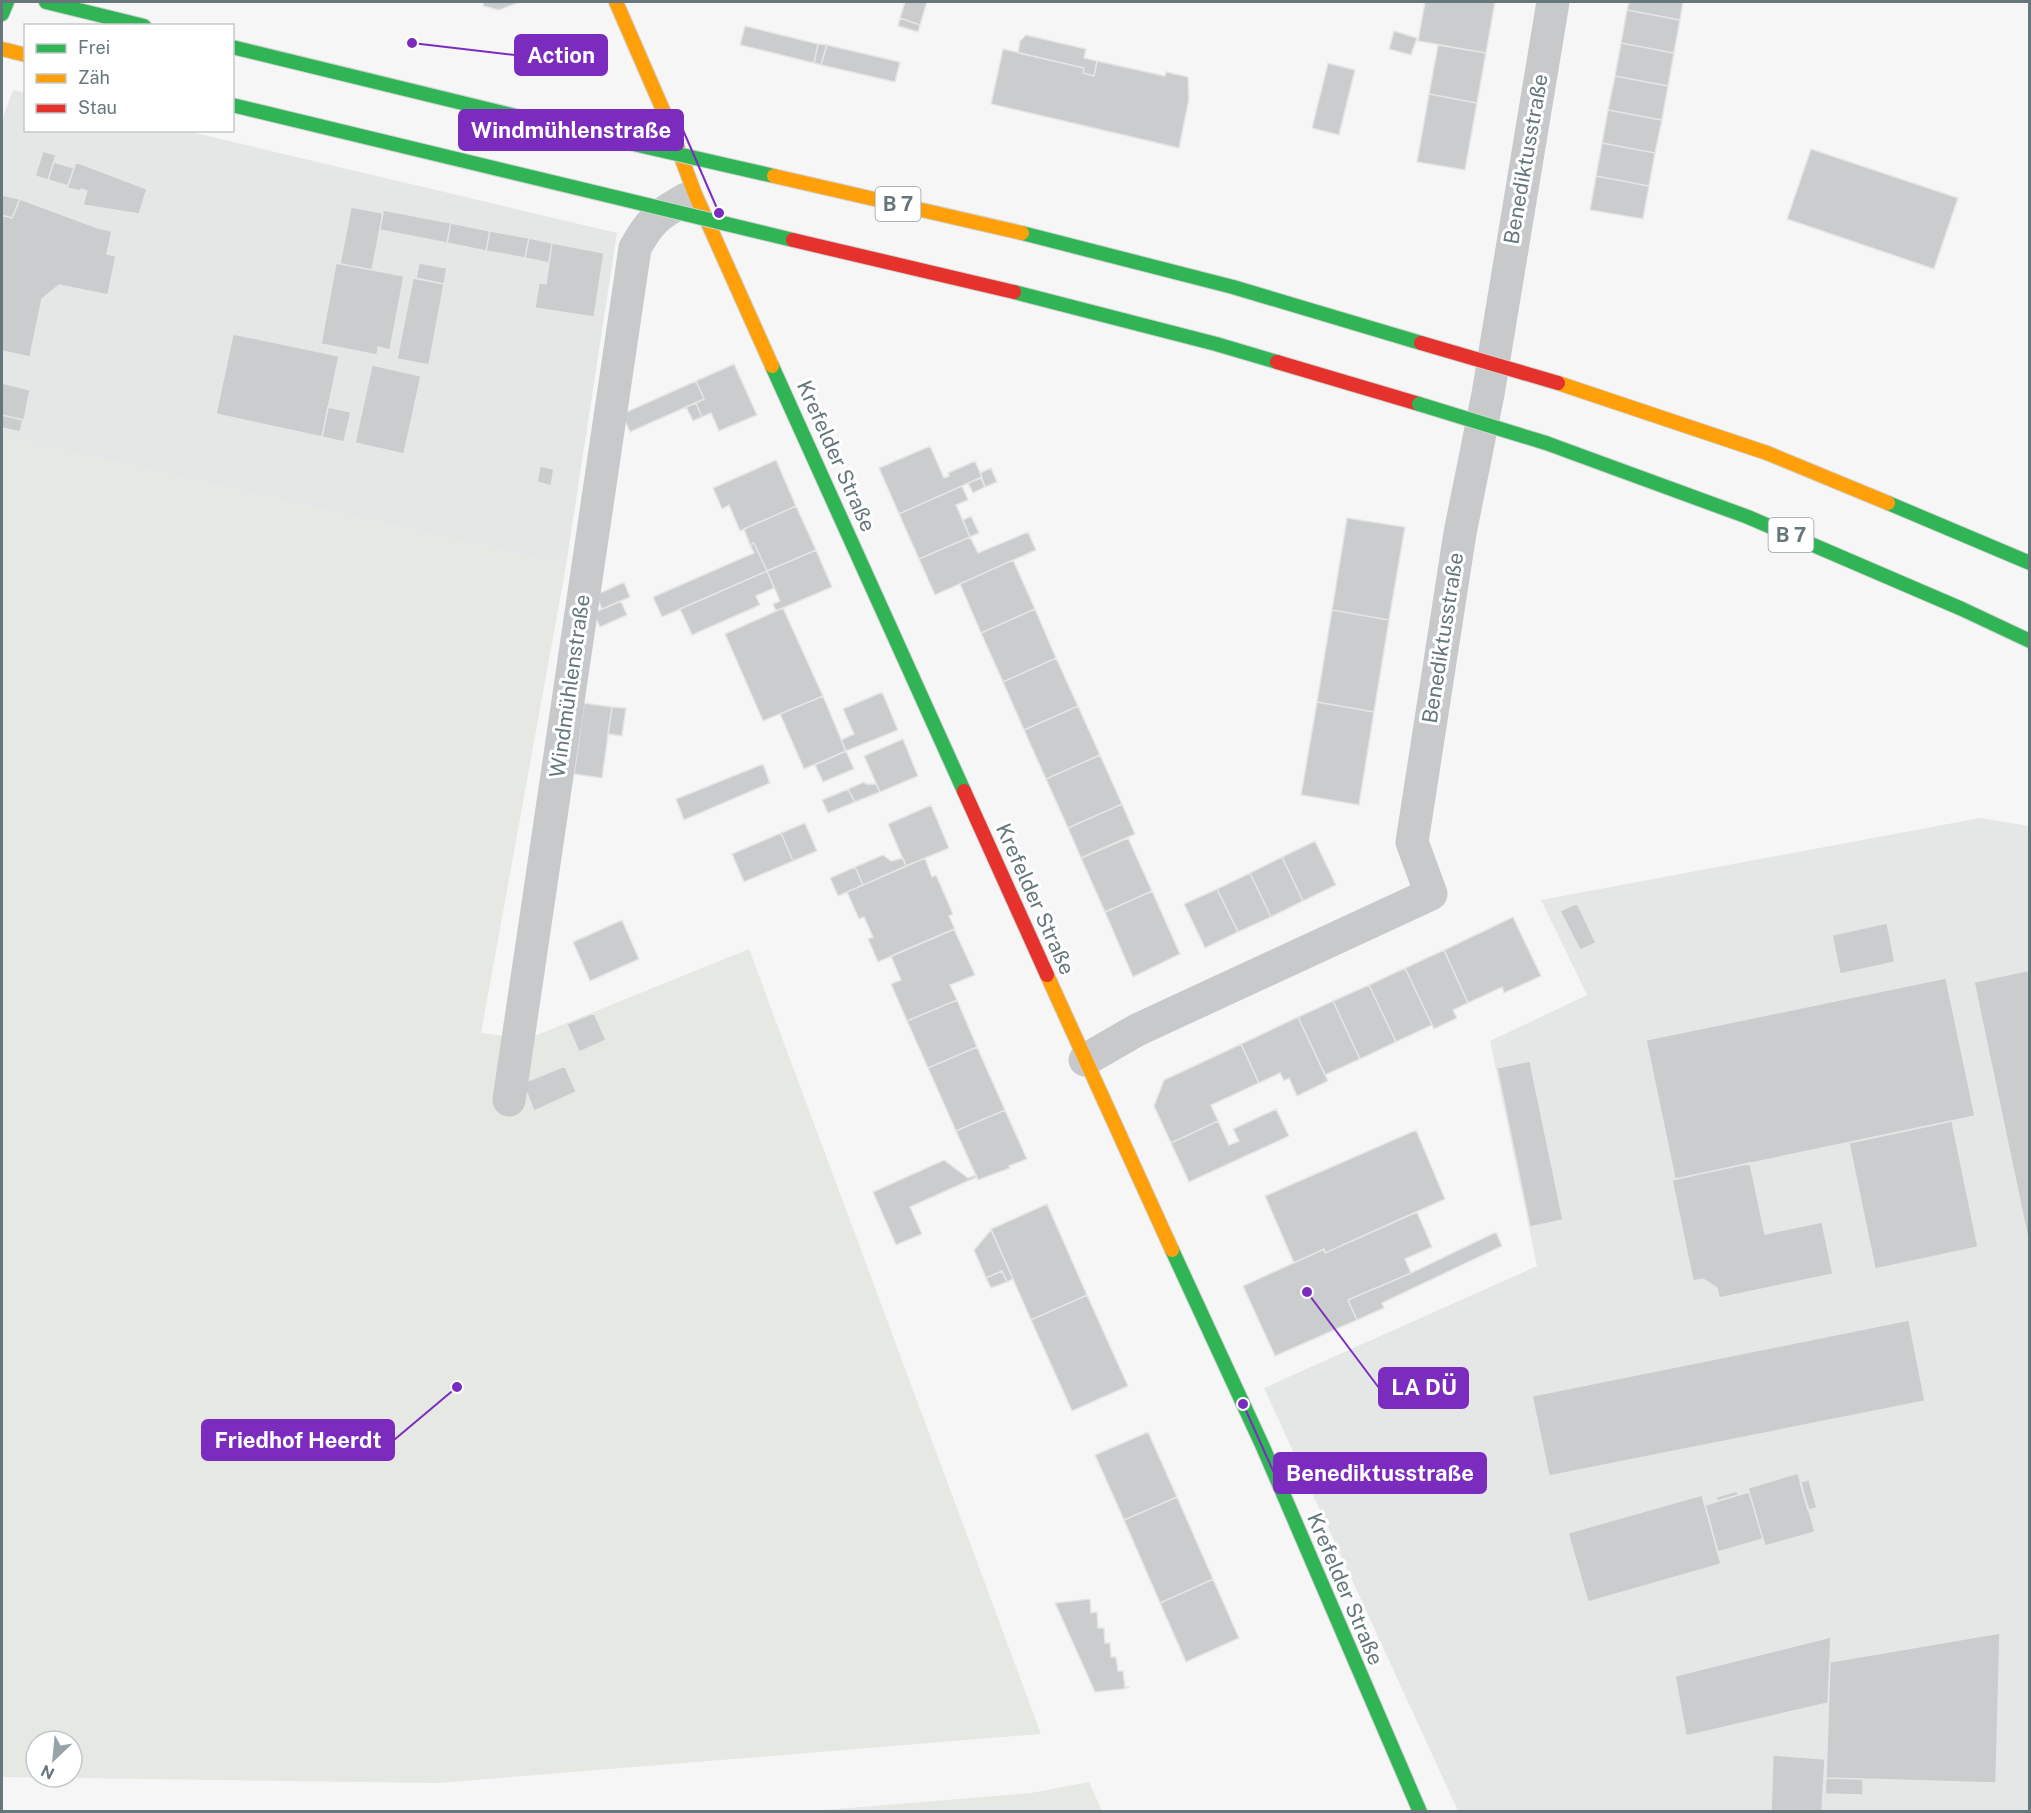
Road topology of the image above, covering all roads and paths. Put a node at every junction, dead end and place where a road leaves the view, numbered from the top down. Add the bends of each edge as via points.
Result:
1 (7, 2) edge
2 (46, 2) edge
3 (616, 2) edge
4 (1553, 2) edge
5 (2, 14) edge
6 (136, 24) edge
7 (234, 47) edge
8 (2, 49) edge
9 (24, 54) edge
10 (234, 105) edge
11 (695, 194) junction
12 (2030, 563) edge
13 (2030, 640) edge
14 (1085, 1060) junction
15 (509, 1100) dead end
16 (1420, 1812) edge

1 - 5 main road
2 - 6 main road
3 - 11 main road, Krefelder Straße
4 - 14 street, Benediktusstraße via 1488,394 1460,533 1412,842 1431,894 1137,1030
7 - 12 main road, B 7, bridge via 1233,286 1558,383 1767,453
8 - 9 main road
10 - 13 main road, B 7, bridge via 1014,292 1239,350 1546,443 1748,517
11 - 14 main road, Krefelder Straße
11 - 15 street, Windmühlenstraße via 658,215 634,248
14 - 16 main road, Krefelder Straße via 1263,1448

